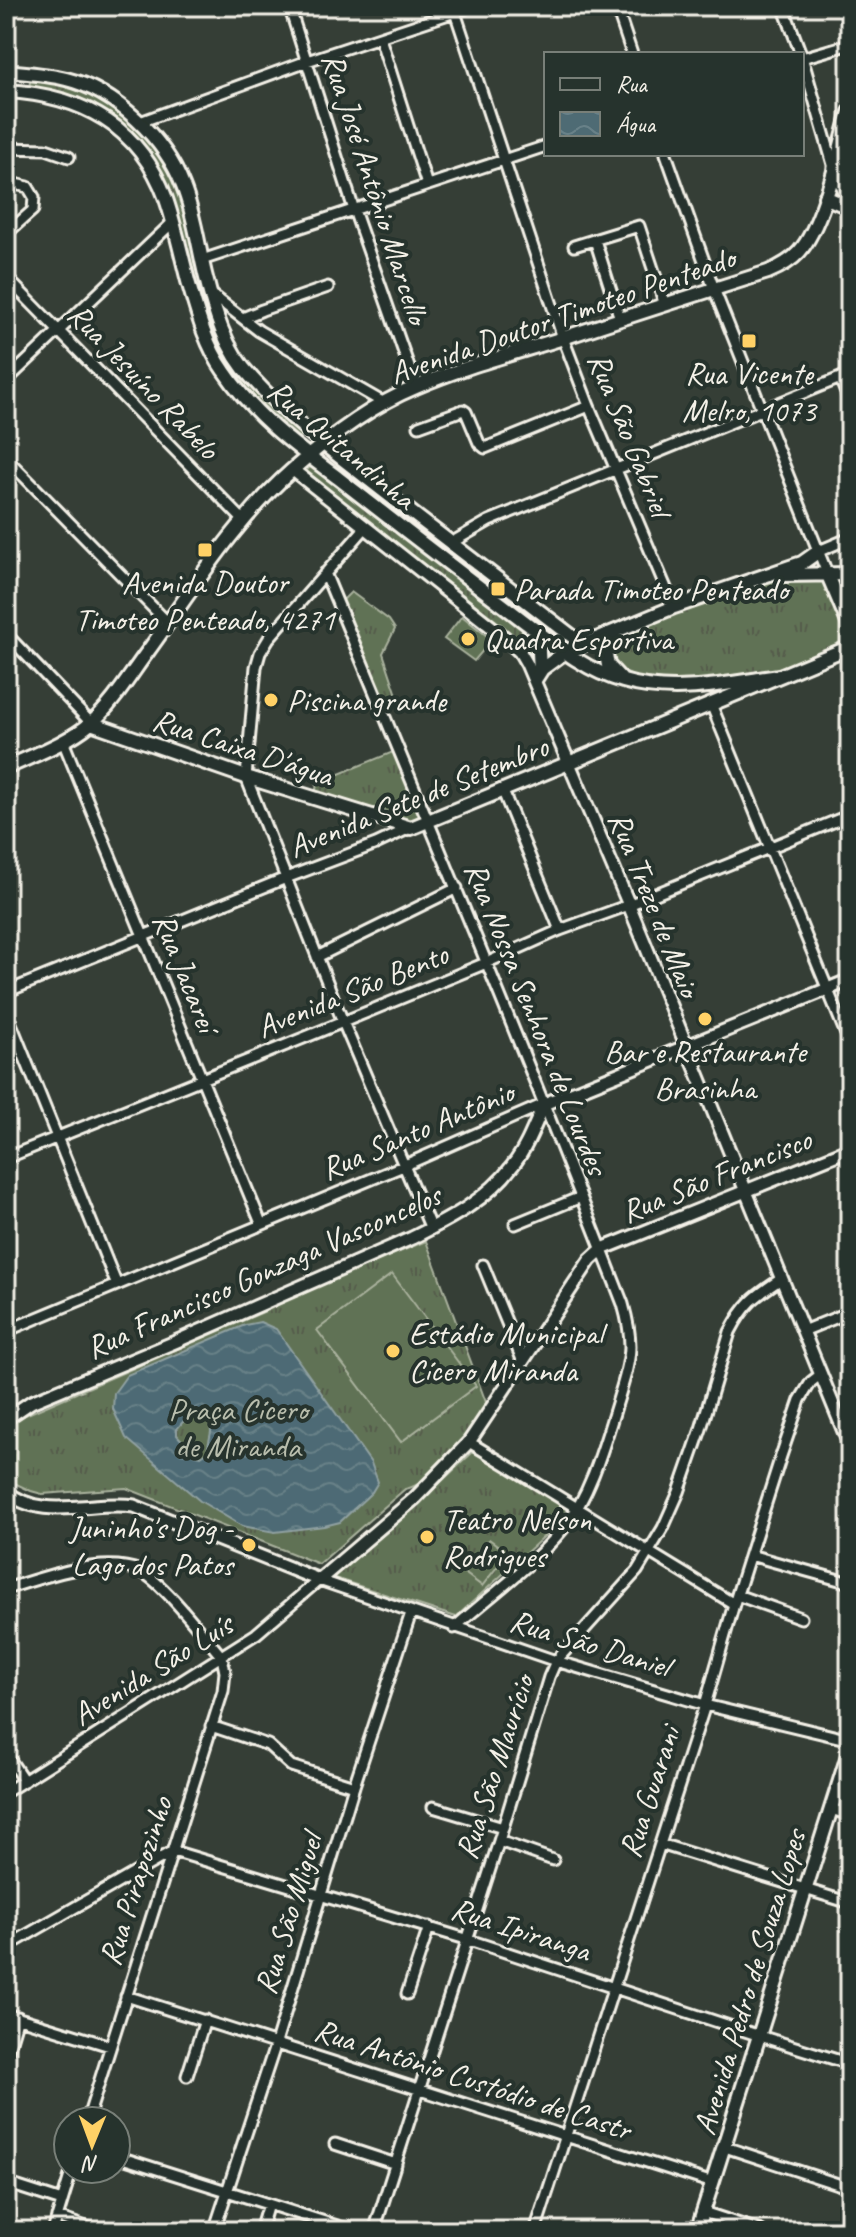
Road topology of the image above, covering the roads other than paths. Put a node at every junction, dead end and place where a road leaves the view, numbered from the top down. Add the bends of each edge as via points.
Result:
1 (289, 6) edge
2 (473, 6) edge
3 (616, 6) edge
4 (783, 6) edge
5 (454, 9) edge
6 (380, 38) junction
7 (850, 44) edge
8 (631, 52) edge
9 (800, 52) edge
10 (804, 56) edge
11 (307, 61) junction
12 (804, 64) edge
13 (6, 71) edge
14 (6, 91) edge
15 (850, 112) edge
16 (140, 122) junction
17 (544, 147) edge
18 (6, 148) edge
19 (667, 156) edge
20 (69, 157) dead end
21 (503, 160) junction
22 (834, 168) junction
23 (850, 169) edge
24 (6, 182) edge
25 (427, 185) junction
26 (825, 197) junction
27 (850, 205) edge
28 (354, 210) junction
29 (172, 223) junction
30 (6, 234) edge
31 (595, 240) junction
32 (574, 246) dead end
33 (202, 260) junction
34 (6, 277) edge
35 (328, 287) dead end
36 (714, 289) junction
37 (210, 293) junction
38 (665, 305) junction
39 (243, 318) junction
40 (620, 319) junction
41 (58, 329) junction
42 (563, 338) junction
43 (850, 374) edge
44 (840, 378) junction
45 (6, 381) edge
46 (416, 387) junction
47 (384, 403) junction
48 (850, 403) edge
49 (589, 406) junction
50 (762, 408) junction
51 (419, 426) dead end
52 (324, 443) junction
53 (308, 456) junction
54 (6, 458) edge
55 (616, 468) junction
56 (293, 470) junction
57 (244, 521) junction
58 (365, 528) junction
59 (850, 538) edge
60 (451, 543) junction
61 (819, 551) junction
62 (325, 573) junction
63 (827, 573) junction
64 (850, 574) edge
65 (758, 579) junction
66 (674, 607) junction
67 (168, 623) junction
68 (850, 627) edge
69 (616, 631) junction
70 (538, 632) junction
71 (6, 634) edge
72 (582, 644) junction
73 (850, 647) edge
74 (565, 652) junction
75 (538, 676) junction
76 (779, 676) junction
77 (623, 682) junction
78 (711, 704) junction
79 (91, 723) junction
80 (63, 741) junction
81 (569, 762) junction
82 (6, 768) edge
83 (246, 777) junction
84 (502, 789) junction
85 (850, 815) edge
86 (379, 819) junction
87 (428, 820) junction
88 (411, 828) junction
89 (376, 844) junction
90 (771, 848) junction
91 (286, 878) junction
92 (457, 888) junction
93 (629, 905) junction
94 (560, 930) junction
95 (143, 936) junction
96 (317, 957) junction
97 (486, 963) junction
98 (850, 980) edge
99 (828, 989) junction
100 (6, 992) edge
101 (6, 1011) edge
102 (343, 1022) junction
103 (850, 1044) edge
104 (686, 1046) junction
105 (202, 1079) junction
106 (544, 1104) junction
107 (57, 1136) junction
108 (850, 1149) edge
109 (6, 1158) edge
110 (403, 1166) junction
111 (746, 1192) junction
112 (581, 1197) junction
113 (261, 1223) junction
114 (515, 1224) dead end
115 (431, 1229) junction
116 (602, 1249) junction
117 (483, 1265) dead end
118 (781, 1279) junction
119 (116, 1283) junction
120 (850, 1312) edge
121 (6, 1331) edge
122 (803, 1331) junction
123 (523, 1362) junction
124 (820, 1375) junction
125 (7, 1415) edge
126 (469, 1442) junction
127 (850, 1446) edge
128 (6, 1491) edge
129 (578, 1507) junction
130 (649, 1553) junction
131 (750, 1555) junction
132 (319, 1580) junction
133 (850, 1583) edge
134 (6, 1589) edge
135 (736, 1600) junction
136 (411, 1613) junction
137 (801, 1618) dead end
138 (454, 1628) junction
139 (222, 1657) junction
140 (556, 1661) junction
141 (705, 1705) junction
142 (211, 1726) junction
143 (850, 1740) edge
144 (850, 1749) edge
145 (6, 1754) edge
146 (24, 1781) junction
147 (354, 1786) junction
148 (6, 1792) edge
149 (433, 1807) dead end
150 (831, 1809) junction
151 (850, 1815) edge
152 (503, 1828) junction
153 (499, 1841) junction
154 (660, 1844) junction
155 (173, 1851) junction
156 (553, 1860) dead end
157 (805, 1888) junction
158 (321, 1895) junction
159 (850, 1903) edge
160 (429, 1927) junction
161 (466, 1939) junction
162 (6, 1947) edge
163 (613, 1986) junction
164 (407, 1994) dead end
165 (126, 1996) junction
166 (10, 2014) edge
167 (205, 2020) junction
168 (760, 2036) junction
169 (276, 2043) junction
170 (110, 2046) junction
171 (6, 2057) edge
172 (850, 2064) edge
173 (187, 2076) dead end
174 (420, 2090) junction
175 (92, 2105) edge
176 (564, 2137) junction
177 (335, 2144) dead end
178 (725, 2147) junction
179 (132, 2161) edge
180 (396, 2164) junction
181 (6, 2183) edge
182 (713, 2183) junction
183 (67, 2185) edge
184 (850, 2188) edge
185 (228, 2193) junction
186 (62, 2201) junction
187 (268, 2204) junction
188 (703, 2212) junction
189 (57, 2217) junction
190 (53, 2231) edge
191 (98, 2231) edge
192 (214, 2231) edge
193 (260, 2231) edge
194 (353, 2231) edge
195 (374, 2231) edge
196 (535, 2231) edge
197 (697, 2231) edge
198 (761, 2231) edge

1 - 11 street, Rua José Antônio Marcello
2 - 5 street
3 - 8 street
4 - 9 street
5 - 6 street
5 - 21 street, Rua São Gabriel
6 - 11 street
6 - 25 street
7 - 10 street
11 - 16 street
11 - 28 street, Rua José Antônio Marcello
12 - 22 street
13 - 16 main road, Rua Quitandinha via 69,79
14 - 29 main road, Rua Quitandinha via 79,105 101,116 139,151 161,188
15 - 22 main road, Avenida Doutor Timoteo Penteado
16 - 33 main road, Rua Quitandinha via 171,160 184,188
17 - 21 street
18 - 20 street via 46,149
19 - 36 street
21 - 25 street
21 - 42 street, Rua São Gabriel
22 - 23 street
22 - 26 main road, Avenida Doutor Timoteo Penteado
22 - 27 street
24 - 30 street via 28,187 34,197 33,210
25 - 28 street
26 - 27 main road
26 - 36 main road, Avenida Doutor Timoteo Penteado via 806,243 790,260
28 - 33 street
28 - 46 street, Rua José Antônio Marcello
29 - 41 street
29 - 53 main road, Rua Quitandinha via 198,316 222,368 254,409
31 - 32 street
31 - 38 street via 639,226
31 - 40 street
33 - 37 main road, Rua Quitandinha
34 - 41 street, Rua Jesuíno Rabelo
35 - 39 street
36 - 38 main road, Avenida Doutor Timoteo Penteado
36 - 50 street
37 - 39 street
37 - 52 main road, Rua Quitandinha via 240,365
38 - 40 main road, Avenida Doutor Timoteo Penteado
39 - 47 street
40 - 42 main road, Avenida Doutor Timoteo Penteado
41 - 45 street
41 - 57 street, Rua Jesuíno Rabelo
42 - 46 main road, Avenida Doutor Timoteo Penteado
42 - 49 street, Rua São Gabriel
43 - 44 street
44 - 48 street
44 - 50 street
46 - 47 main road, Avenida Doutor Timoteo Penteado
47 - 52 main road, Avenida Doutor Timoteo Penteado
49 - 51 street via 485,448 463,410
49 - 55 street, Rua São Gabriel
50 - 55 street
50 - 61 street
52 - 53 main road, Avenida Doutor Timoteo Penteado
52 - 60 main road, Rua Quitandinha
53 - 56 main road, Avenida Doutor Timoteo Penteado
53 - 70 main road, Rua Quitandinha
54 - 67 street
55 - 60 street via 489,521
55 - 66 street, Rua São Gabriel
56 - 57 main road, Avenida Doutor Timoteo Penteado
56 - 58 street, Rua Treze de Maio
57 - 67 main road, Avenida Doutor Timoteo Penteado
58 - 62 street
58 - 75 street, Rua Treze de Maio via 503,636
59 - 61 street
60 - 72 main road, Rua Quitandinha
61 - 63 street
61 - 65 main road
62 - 83 street via 260,653
62 - 87 street, Rua Nossa Senhora de Lourdes
63 - 64 main road
63 - 65 main road
63 - 68 main road
65 - 66 main road
66 - 69 main road
67 - 79 main road, Avenida Doutor Timoteo Penteado
69 - 72 main road
69 - 77 main road via 606,657
70 - 74 main road, Rua Quitandinha
70 - 75 main road
71 - 79 street
72 - 74 main road
73 - 76 main road, Avenida Sete de Setembro
74 - 75 main road
74 - 77 main road, Rua Quitandinha
75 - 81 street, Rua Treze de Maio
76 - 77 main road, Rua Quitandinha via 697,687
76 - 78 main road, Avenida Sete de Setembro
78 - 81 main road, Avenida Sete de Setembro
78 - 90 street
79 - 80 main road, Avenida Doutor Timoteo Penteado
79 - 83 main road, Rua Caixa D'água
80 - 82 main road, Avenida Doutor Timoteo Penteado
80 - 95 street, Rua Jacareí
81 - 84 main road, Avenida Sete de Setembro
81 - 93 street, Rua Treze de Maio
83 - 86 main road, Rua Caixa D'água
83 - 91 street
84 - 87 main road, Avenida Sete de Setembro
84 - 94 street
85 - 90 street, Avenida São Bento
86 - 88 main road, Rua Caixa D'água
86 - 89 street
87 - 88 main road, Avenida Sete de Setembro
87 - 92 street, Rua Nossa Senhora de Lourdes
88 - 89 street, Avenida Sete de Setembro
89 - 91 street, Avenida Sete de Setembro
90 - 93 street, Avenida São Bento
90 - 99 street
91 - 95 street, Avenida Sete de Setembro
91 - 96 street
92 - 96 street
92 - 97 street, Rua Nossa Senhora de Lourdes
93 - 94 street, Avenida São Bento
93 - 104 street, Rua Treze de Maio
94 - 97 street, Avenida São Bento
95 - 100 street, Avenida Sete de Setembro
95 - 105 street, Rua Jacareí
96 - 102 street
97 - 102 street, Avenida São Bento
97 - 106 street, Rua Nossa Senhora de Lourdes
98 - 99 street, Rua Santo Antônio
99 - 103 street
99 - 104 street, Rua Santo Antônio
101 - 107 street
102 - 105 street, Avenida São Bento
102 - 110 street
104 - 106 street, Rua Santo Antônio
104 - 111 street, Rua Treze de Maio
105 - 107 street, Avenida São Bento
105 - 113 street, Rua Jacareí
106 - 110 street, Rua Santo Antônio
106 - 112 street, Rua Nossa Senhora de Lourdes
106 - 115 street, Rua Francisco Gonzaga Vasconcelos via 505,1175 476,1202
107 - 109 street, Avenida São Bento
107 - 119 street
108 - 111 street, Rua São Francisco
110 - 113 street, Rua Santo Antônio
110 - 115 street
111 - 116 street, Rua São Francisco
111 - 118 street, Rua Treze de Maio
112 - 114 street
112 - 116 street, Rua Nossa Senhora de Lourdes
113 - 119 street, Rua Santo Antônio
115 - 125 street, Rua Francisco Gonzaga Vasconcelos
116 - 123 street
116 - 129 street, Rua Nossa Senhora de Lourdes via 623,1304 630,1348 605,1444
117 - 123 street
118 - 122 street, Rua Treze de Maio
118 - 130 street, Rua São Maurício via 753,1298 730,1332 679,1492
119 - 121 street, Rua Santo Antônio
120 - 122 street
122 - 124 street, Rua Treze de Maio
123 - 126 street
124 - 127 street, Rua Treze de Maio
124 - 131 street, Rua Guarani via 800,1400
126 - 129 street
126 - 132 street via 414,1499
128 - 132 street via 39,1507 134,1506
129 - 130 street
129 - 138 street, Rua Nossa Senhora de Lourdes via 544,1549
130 - 135 street
130 - 140 street, Rua São Maurício
131 - 133 street
131 - 135 street, Rua Guarani
132 - 136 street, Rua São Daniel
132 - 139 street, Avenida São Luís
134 - 139 street via 70,1570 108,1566 141,1572
135 - 137 street
135 - 141 street, Rua Guarani
136 - 138 street, Rua São Daniel
136 - 147 street, Rua São Miguel
138 - 140 street, Rua São Daniel
139 - 142 street, Rua Pirapozinho via 223,1691
139 - 146 street, Avenida São Luís
140 - 141 street, Rua São Daniel
140 - 152 street, Rua São Maurício
141 - 143 street, Rua São Daniel
141 - 154 street, Rua Guarani
142 - 147 street via 268,1745 291,1766
142 - 155 street, Rua Pirapozinho
144 - 150 main road, Avenida Pedro de Souza Lopes
145 - 146 street
146 - 148 street, Avenida São Luís
147 - 158 street, Rua São Miguel
149 - 152 street
150 - 151 street
150 - 157 main road, Avenida Pedro de Souza Lopes
152 - 153 street, Rua São Maurício
153 - 156 street
153 - 161 street, Rua São Maurício
154 - 157 street
154 - 163 street, Rua Guarani
155 - 158 street, Rua Ipiranga
155 - 162 street
155 - 165 street, Rua Pirapozinho
157 - 159 street
157 - 168 main road, Avenida Pedro de Souza Lopes
158 - 160 street, Rua Ipiranga
158 - 169 street, Rua São Miguel
160 - 161 street, Rua Ipiranga
160 - 164 street
161 - 163 street, Rua Ipiranga
161 - 174 street, Rua São Maurício
163 - 168 street, Rua Ipiranga
163 - 176 street, Rua Guarani
165 - 167 street, Rua Antônio Custódio de Castr
165 - 170 street, Rua Pirapozinho
166 - 170 street
166 - 171 street
167 - 169 street, Rua Antônio Custódio de Castr
167 - 173 street
168 - 172 street, Rua Ipiranga
168 - 178 main road, Avenida Pedro de Souza Lopes
169 - 174 street, Rua Antônio Custódio de Castr
169 - 185 street, Rua São Miguel
170 - 175 street, Rua Pirapozinho
174 - 176 street, Rua Antônio Custódio de Castr
174 - 180 street, Rua São Maurício
176 - 182 street, Rua Antônio Custódio de Castr
176 - 196 street, Rua Guarani
177 - 180 street
178 - 182 main road, Avenida Pedro de Souza Lopes
178 - 184 street
179 - 185 street
180 - 195 street, Rua São Maurício
181 - 186 street
182 - 188 main road, Avenida Pedro de Souza Lopes
183 - 186 street
185 - 187 street
185 - 192 street, Rua São Miguel
186 - 189 street
187 - 193 street
187 - 194 street
188 - 197 main road, Avenida Pedro de Souza Lopes
188 - 198 street
189 - 190 street
189 - 191 street

